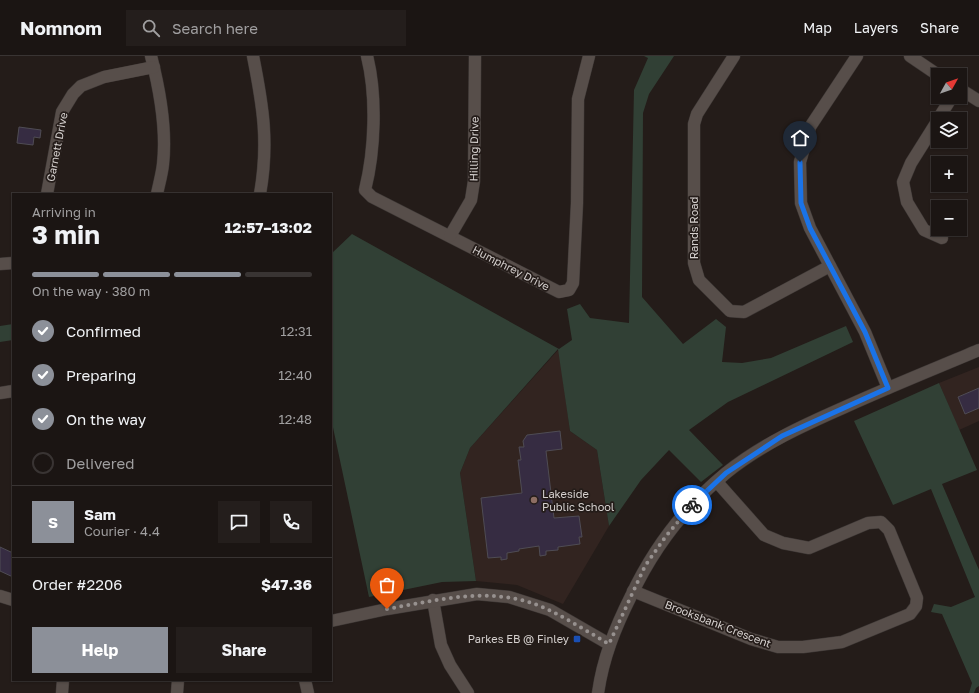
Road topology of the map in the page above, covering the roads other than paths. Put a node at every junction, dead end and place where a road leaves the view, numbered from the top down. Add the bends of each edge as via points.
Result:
1 (253, 56) edge
2 (367, 56) edge
3 (475, 56) edge
4 (589, 56) edge
5 (734, 56) edge
6 (857, 56) edge
7 (910, 56) edge
8 (153, 62) edge
9 (931, 70) edge
10 (967, 93) edge
11 (979, 101) edge
12 (931, 130) edge
13 (47, 193) edge
14 (157, 193) edge
15 (260, 193) edge
16 (450, 236) junction
17 (942, 238) dead end
18 (12, 263) edge
19 (0, 264) edge
20 (830, 266) junction
21 (979, 350) edge
22 (888, 388) junction
23 (12, 391) edge
24 (0, 393) edge
25 (717, 482) junction
26 (633, 591) junction
27 (0, 596) edge
28 (12, 600) edge
29 (433, 600) junction
30 (332, 621) edge
31 (609, 644) junction
32 (63, 681) edge
33 (178, 681) edge
34 (305, 681) edge
35 (62, 693) edge
36 (177, 693) edge
37 (308, 693) edge
38 (468, 693) edge
39 (598, 693) edge

1 - 15 street via 265,130 265,165
2 - 16 street, Humphrey Drive via 372,77 372,152 366,190 372,197
3 - 16 street, Hilling Drive via 474,181 471,200
4 - 16 street, Humphrey Drive via 578,98 576,262 573,283 569,290 559,292
5 - 20 street, Rands Road via 697,114 694,124 694,263 699,280 730,311 744,312
6 - 20 street via 810,127 800,162 801,203 810,228
7 - 9 street
8 - 13 street, Garnett Drive via 81,86 72,94 62,112
8 - 14 street via 164,137 164,164
10 - 11 street
12 - 17 street via 911,162 903,182 907,202 924,230
18 - 19 street
20 - 22 street via 865,332
21 - 22 street
22 - 25 street via 782,436 726,473
23 - 24 street
25 - 26 street via 692,505 666,536 645,566
25 - 26 street, Brooksbank Crescent via 764,535 783,543 809,548 868,523 880,522 891,537 917,598 916,606 910,614 842,642 778,647 751,639
26 - 31 street
27 - 28 street
29 - 30 street
29 - 31 street via 477,594 509,597 550,610
29 - 38 street via 440,645
31 - 39 street
32 - 35 street
33 - 36 street
34 - 37 street

